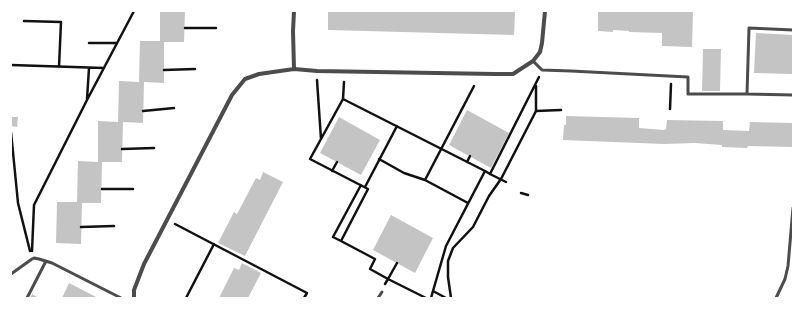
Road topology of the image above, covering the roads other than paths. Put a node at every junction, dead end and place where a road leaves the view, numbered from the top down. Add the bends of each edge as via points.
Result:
1 (294, 11) edge
2 (545, 11) edge
3 (793, 30) edge
4 (534, 60) junction
5 (294, 69) junction
6 (747, 94) junction
7 (793, 95) edge
8 (793, 208) edge
9 (46, 261) junction
10 (11, 274) edge
11 (382, 292) dead end
12 (27, 298) edge
13 (121, 298) edge
14 (134, 298) edge
15 (378, 298) edge
16 (776, 298) edge

1 - 5 street
2 - 4 street via 540,52
3 - 6 lane via 749,28
4 - 5 street via 513,74
4 - 6 lane via 542,70 688,78 688,94
5 - 14 street via 259,74 245,79 232,95 144,264 134,290
6 - 7 lane
8 - 16 lane via 788,266
9 - 10 lane via 34,258
9 - 12 lane
9 - 13 lane
11 - 15 lane

